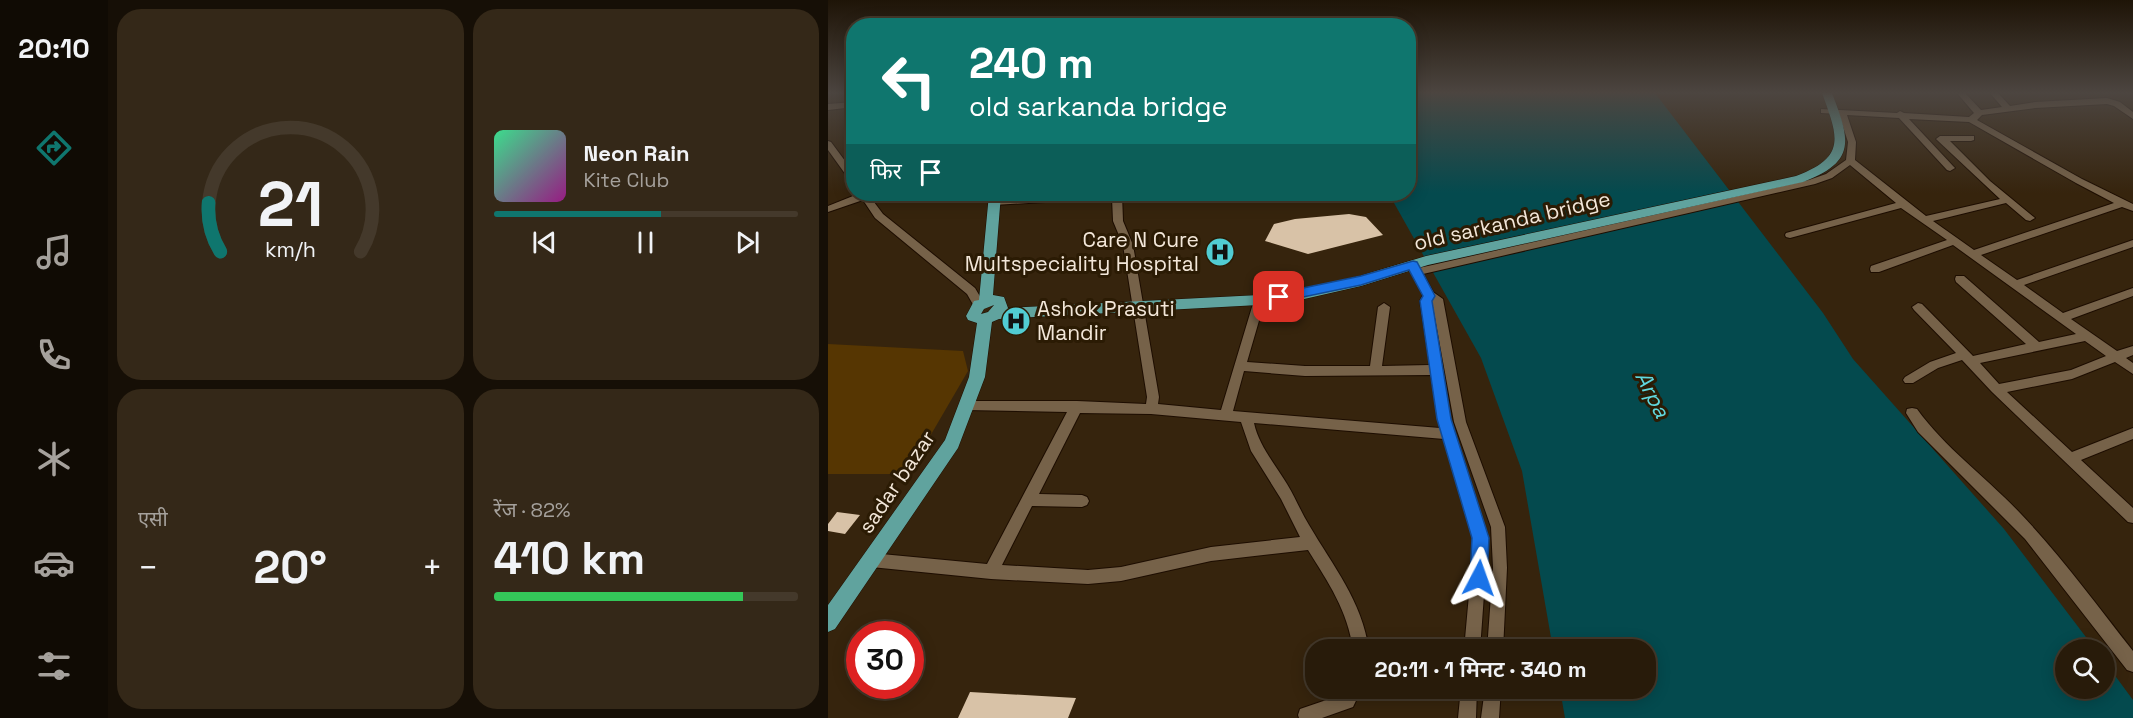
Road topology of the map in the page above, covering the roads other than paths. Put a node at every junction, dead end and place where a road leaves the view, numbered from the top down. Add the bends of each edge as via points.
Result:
1 (1838, 127) edge
2 (1843, 127) edge
3 (1912, 127) edge
4 (1981, 127) edge
5 (1971, 138) dead end
6 (1943, 139) junction
7 (1924, 140) junction
8 (828, 144) edge
9 (1850, 161) junction
10 (1950, 168) dead end
11 (846, 169) edge
12 (2007, 200) junction
13 (849, 201) edge
14 (871, 201) edge
15 (994, 201) edge
16 (1117, 201) edge
17 (1903, 204) junction
18 (2128, 206) edge
19 (828, 209) edge
20 (2030, 218) dead end
21 (1926, 219) junction
22 (1790, 236) dead end
23 (1955, 241) junction
24 (2133, 243) edge
25 (1973, 254) junction
26 (1419, 263) junction
27 (1875, 269) dead end
28 (1959, 279) dead end
29 (2014, 285) junction
30 (2133, 291) edge
31 (1429, 296) junction
32 (1259, 300) junction
33 (1138, 301) junction
34 (1384, 307) dead end
35 (1918, 307) dead end
36 (990, 309) junction
37 (2062, 318) junction
38 (2087, 336) junction
39 (2037, 347) junction
40 (2133, 350) edge
41 (2115, 356) junction
42 (1967, 358) junction
43 (1240, 366) junction
44 (2133, 369) edge
45 (1375, 370) junction
46 (1436, 370) junction
47 (1909, 380) dead end
48 (1996, 389) junction
49 (966, 405) junction
50 (1077, 406) junction
51 (1151, 409) junction
52 (1911, 413) dead end
53 (1225, 416) junction
54 (1247, 418) junction
55 (2133, 433) edge
56 (1447, 434) junction
57 (2070, 459) junction
58 (1028, 500) junction
59 (1082, 501) dead end
60 (2130, 510) edge
61 (1312, 543) junction
62 (872, 560) junction
63 (991, 572) junction
64 (835, 602) edge
65 (828, 622) edge
66 (1360, 639) edge
67 (1473, 639) edge
68 (1497, 639) edge
69 (2133, 664) edge
70 (1348, 699) edge
71 (1468, 699) edge
72 (1492, 699) edge
73 (1306, 715) dead end
74 (1467, 718) edge
75 (1490, 718) edge

1 - 26 main road, old sarkanda bridge via 1842,148 1837,159 1816,174 1748,186
2 - 9 street via 1852,142
3 - 7 street
4 - 18 street
5 - 6 street
6 - 7 street
6 - 12 street
7 - 10 street
8 - 11 street
9 - 17 street
9 - 26 street via 1812,182
12 - 20 street
12 - 21 street
13 - 19 street
14 - 36 street via 879,216
15 - 36 main road, sadar bazar
16 - 33 street via 1118,221 1128,244
17 - 21 street
17 - 22 street
18 - 25 street
21 - 23 street
23 - 25 street
23 - 27 street
24 - 29 street
25 - 29 street
26 - 31 street
26 - 32 main road, old sarkanda bridge via 1361,281
26 - 33 main road via 1324,283
28 - 39 street
29 - 37 street
30 - 37 street
31 - 46 street via 1426,301
31 - 68 street via 1437,299 1460,422 1498,527
32 - 33 main road, old sarkanda bridge
32 - 43 street
33 - 36 main road, old sarkanda bridge
33 - 51 street via 1153,397
34 - 45 street
35 - 42 street
36 - 49 main road, sadar bazar via 977,377
37 - 38 street
38 - 39 street
38 - 41 street
39 - 42 street
40 - 41 street
41 - 44 street
41 - 48 street via 2072,374
42 - 47 street via 1934,365
42 - 48 street
43 - 45 street
43 - 53 street
45 - 46 street
46 - 56 street
48 - 57 street
49 - 50 street
49 - 62 main road, sadar bazar via 952,443
50 - 51 street
50 - 58 street
51 - 53 street
52 - 69 street via 1934,443 2037,542
53 - 54 street
54 - 56 street
54 - 61 street via 1251,437
55 - 57 street
56 - 67 street via 1480,538
57 - 60 street
58 - 59 street
58 - 63 street
61 - 63 street via 1211,554 1107,576
61 - 66 street via 1342,588
62 - 63 street
62 - 64 main road, sadar bazar
64 - 65 main road, sadar bazar
70 - 73 street
71 - 74 street
72 - 75 street

